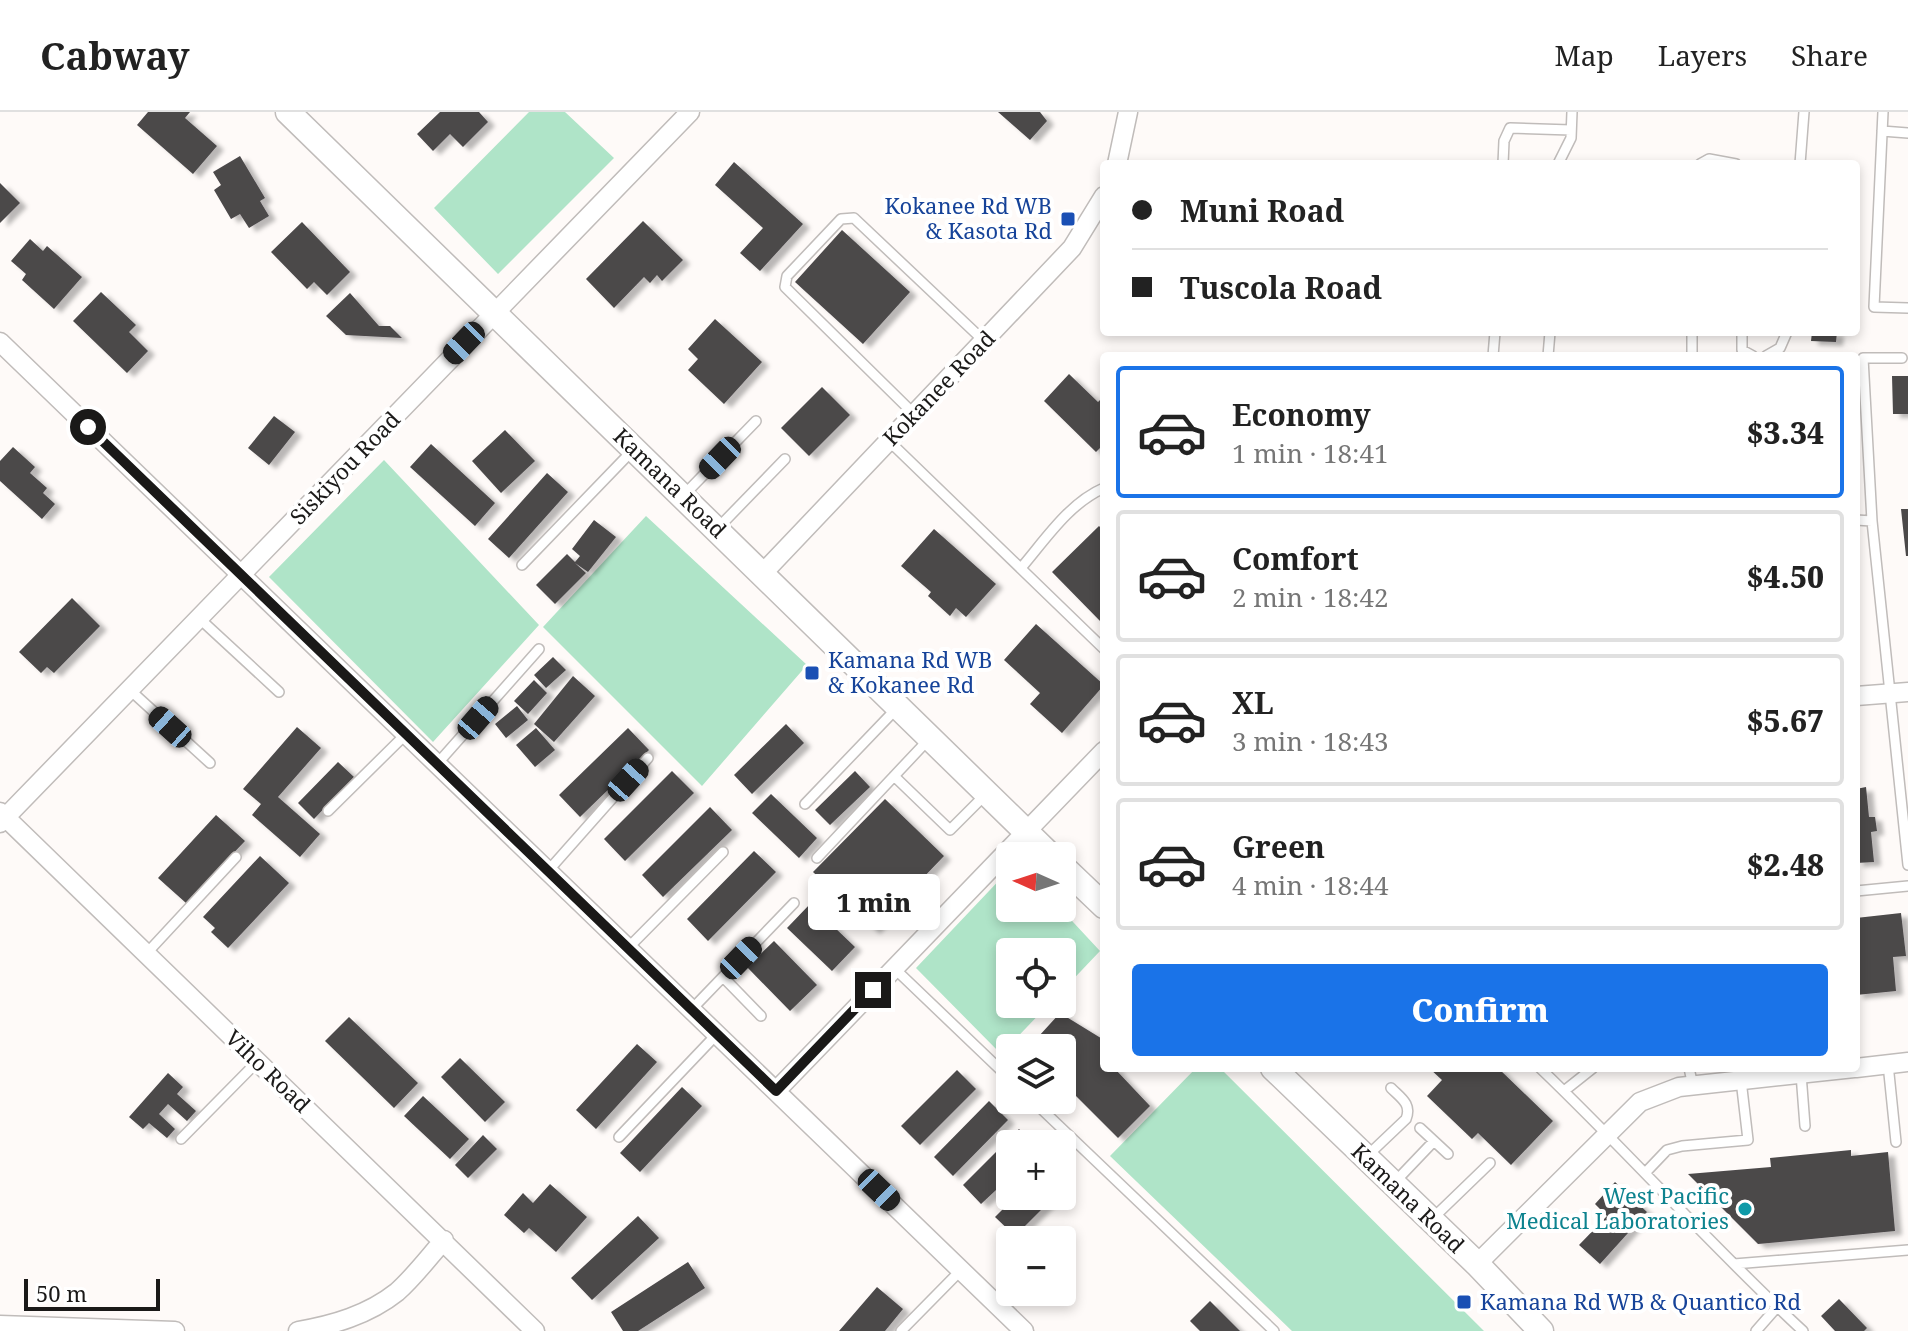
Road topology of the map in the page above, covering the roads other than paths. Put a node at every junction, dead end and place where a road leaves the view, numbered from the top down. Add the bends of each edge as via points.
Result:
1 (288, 112) edge
2 (690, 112) edge
3 (1128, 112) edge
4 (1572, 112) edge
5 (1804, 112) edge
6 (1883, 112) edge
7 (1571, 130) junction
8 (1882, 131) junction
9 (1908, 133) edge
10 (1118, 160) edge
11 (1503, 160) edge
12 (1560, 160) edge
13 (1800, 160) edge
14 (1100, 202) edge
15 (1908, 308) edge
16 (493, 312) junction
17 (1785, 336) edge
18 (984, 341) junction
19 (0, 342) edge
20 (1773, 352) edge
21 (1902, 358) dead end
22 (914, 414) junction
23 (756, 421) dead end
24 (889, 441) junction
25 (634, 448) junction
26 (785, 459) dead end
27 (1100, 490) edge
28 (683, 496) junction
29 (1860, 520) edge
30 (1872, 521) junction
31 (717, 529) junction
32 (522, 565) dead end
33 (1021, 568) junction
34 (763, 573) junction
35 (242, 576) junction
36 (200, 619) junction
37 (1100, 645) edge
38 (539, 649) dead end
39 (130, 690) junction
40 (279, 692) dead end
41 (1899, 693) edge
42 (1860, 696) edge
43 (899, 706) junction
44 (406, 734) junction
45 (931, 738) junction
46 (1908, 743) edge
47 (1896, 744) junction
48 (1100, 755) edge
49 (648, 758) dead end
50 (210, 763) dead end
51 (437, 764) junction
52 (894, 776) junction
53 (987, 793) junction
54 (805, 804) dead end
55 (328, 811) dead end
56 (2, 818) edge
57 (1025, 831) junction
58 (1036, 842) edge
59 (723, 852) dead end
60 (236, 857) dead end
61 (817, 858) dead end
62 (1908, 865) edge
63 (548, 871) junction
64 (1076, 879) edge
65 (1908, 886) edge
66 (1860, 891) edge
67 (1100, 902) edge
68 (794, 903) dead end
69 (628, 948) junction
70 (146, 954) junction
71 (894, 968) junction
72 (723, 977) junction
73 (692, 1009) junction
74 (761, 1016) dead end
75 (717, 1034) junction
76 (258, 1061) junction
77 (1908, 1062) edge
78 (1888, 1064) junction
79 (996, 1066) edge
80 (1860, 1067) edge
81 (1277, 1072) edge
82 (1544, 1072) edge
83 (1588, 1072) edge
84 (1819, 1072) edge
85 (1801, 1074) junction
86 (1691, 1077) edge
87 (1741, 1080) junction
88 (1391, 1088) dead end
89 (776, 1091) junction
90 (1564, 1091) junction
91 (1047, 1114) edge
92 (1805, 1126) dead end
93 (1420, 1128) dead end
94 (1608, 1132) junction
95 (619, 1137) dead end
96 (181, 1139) dead end
97 (1434, 1141) junction
98 (1896, 1142) dead end
99 (1448, 1154) dead end
100 (1366, 1157) junction
101 (1490, 1163) dead end
102 (1646, 1172) junction
103 (1393, 1184) junction
104 (1431, 1220) junction
105 (444, 1240) junction
106 (1908, 1250) edge
107 (1477, 1264) junction
108 (1734, 1264) junction
109 (961, 1270) junction
110 (1777, 1307) junction
111 (0, 1325) edge
112 (1531, 1328) edge
113 (175, 1331) edge
114 (298, 1331) edge
115 (535, 1331) edge
116 (901, 1331) edge
117 (1024, 1331) edge
118 (1274, 1331) edge
119 (1756, 1331) edge
120 (1803, 1331) edge

1 - 16 street, Kamana Road
2 - 16 street, Siskiyou Road
3 - 10 street
4 - 7 lane
5 - 13 lane
6 - 8 lane
7 - 11 lane via 1510,128
7 - 12 lane
8 - 9 lane
8 - 15 lane via 1874,307
14 - 18 street, Kokanee Road via 1072,248
16 - 25 street, Kamana Road
16 - 35 street, Siskiyou Road
17 - 20 lane
18 - 22 street, Kokanee Road
18 - 22 lane via 854,218 841,219 787,276 785,287
19 - 35 street
21 - 30 lane via 1863,358
22 - 24 street, Kokanee Road
23 - 28 lane
24 - 33 lane
24 - 34 street, Kokanee Road
25 - 28 street, Kamana Road
25 - 32 lane
26 - 31 lane
27 - 33 lane via 1070,511
28 - 31 street, Kamana Road
29 - 30 lane
30 - 41 lane
31 - 34 street, Kamana Road
33 - 37 lane
34 - 43 street, Kamana Road
35 - 36 street, Siskiyou Road
35 - 44 street
36 - 39 street, Siskiyou Road
36 - 40 lane
38 - 51 lane
39 - 50 lane
39 - 56 street, Siskiyou Road
41 - 42 street
41 - 47 lane
43 - 45 street, Kamana Road
43 - 54 lane
44 - 51 street
44 - 55 lane
45 - 52 lane
45 - 53 street, Kamana Road
46 - 47 lane
47 - 62 lane
48 - 57 street
49 - 63 lane
51 - 63 street
52 - 53 lane via 950,830
52 - 61 lane
53 - 57 street, Kamana Road
56 - 70 street, Viho Road
57 - 58 street, Kamana Road
57 - 71 street
59 - 69 lane
60 - 70 lane
63 - 69 street
64 - 67 street
65 - 66 lane
68 - 72 lane
69 - 73 street
70 - 76 street, Viho Road
71 - 79 lane
71 - 89 street
72 - 73 lane
72 - 74 lane
73 - 75 street
75 - 89 street
75 - 95 lane
76 - 96 lane
76 - 105 street, Viho Road
77 - 78 street
78 - 80 street
78 - 98 lane
81 - 100 street, Kamana Road
82 - 90 lane
83 - 90 lane
84 - 85 street
85 - 87 street
85 - 92 lane
86 - 87 street
86 - 94 street via 1640,1102
87 - 102 lane via 1748,1140 1667,1150
88 - 100 lane via 1409,1111
89 - 109 street
90 - 94 lane
91 - 118 lane
93 - 97 lane
94 - 102 lane
94 - 107 street
97 - 99 lane
97 - 103 lane
100 - 103 street, Kamana Road
101 - 104 lane
102 - 108 lane
103 - 104 street, Kamana Road
104 - 107 street, Kamana Road
105 - 114 street via 397,1291 367,1311
105 - 115 street, Viho Road
106 - 108 lane
107 - 112 street, Kamana Road
108 - 110 lane
109 - 116 lane
109 - 117 street
110 - 119 lane
110 - 120 lane
111 - 113 street

